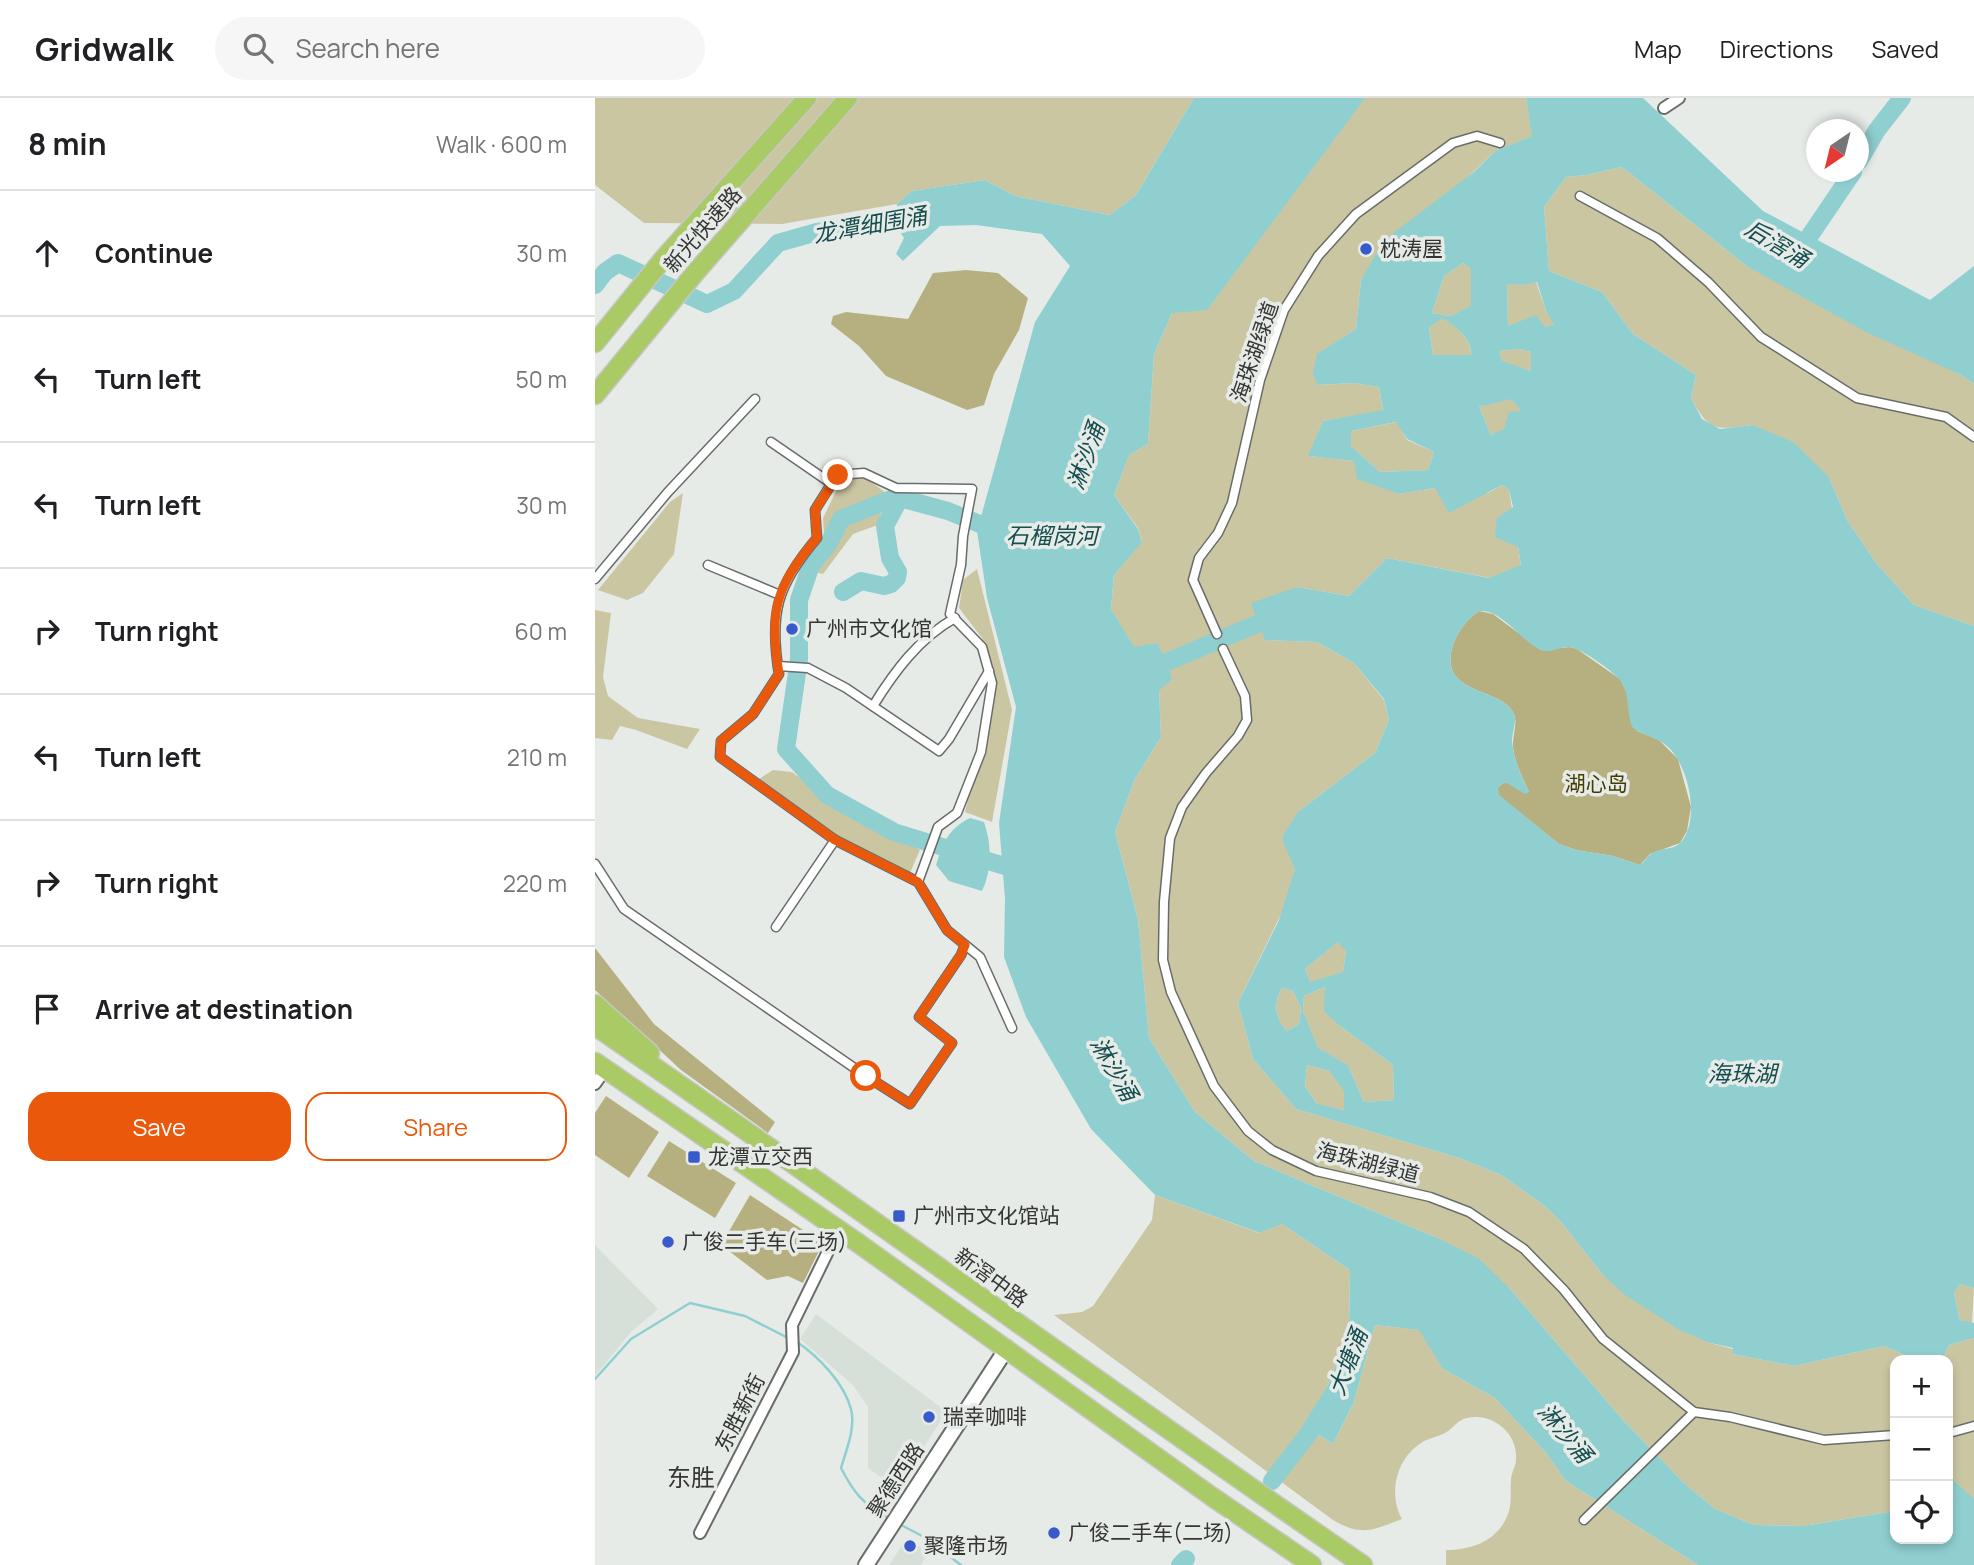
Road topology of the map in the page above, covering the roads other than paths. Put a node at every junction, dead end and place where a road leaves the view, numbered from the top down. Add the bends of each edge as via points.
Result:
1 (807, 98) edge
2 (848, 98) edge
3 (1679, 98) edge
4 (1664, 108) dead end
5 (1500, 143) dead end
6 (1580, 196) dead end
7 (595, 343) edge
8 (597, 393) edge
9 (755, 400) dead end
10 (1974, 437) edge
11 (771, 442) dead end
12 (832, 484) junction
13 (708, 565) dead end
14 (595, 579) edge
15 (781, 595) junction
16 (954, 618) junction
17 (1217, 634) dead end
18 (1223, 649) dead end
19 (778, 666) junction
20 (989, 671) junction
21 (873, 706) junction
22 (835, 840) junction
23 (595, 864) edge
24 (918, 882) junction
25 (776, 927) dead end
26 (965, 945) junction
27 (595, 1005) edge
28 (595, 1026) edge
29 (1012, 1028) dead end
30 (598, 1070) edge
31 (702, 1099) junction
32 (839, 1229) junction
33 (1007, 1348) junction
34 (1694, 1412) junction
35 (1974, 1426) edge
36 (1953, 1432) edge
37 (1890, 1435) edge
38 (1584, 1520) dead end
39 (700, 1533) dead end
40 (866, 1565) edge
41 (1312, 1565) edge
42 (1363, 1565) edge

1 - 7 highway, 新光快速路
2 - 8 highway, 新光快速路
3 - 4 street
5 - 17 street, 海珠湖绿道 via 1477,136 1453,142 1356,214 1318,256 1284,310 1260,380 1232,503 1199,558 1193,580
6 - 10 street via 1657,238 1761,337 1857,398 1946,417
9 - 14 street via 668,492
11 - 12 street
12 - 15 street via 815,510 817,538 795,563
12 - 16 street via 838,475 864,472 896,488 972,489 950,614
13 - 15 street
15 - 19 street via 774,640
16 - 20 street via 982,647
16 - 21 street via 926,638 891,676
18 - 34 street, 海珠湖绿道 via 1245,696 1247,720 1182,807 1170,838 1164,902 1163,960 1171,992 1214,1086 1248,1131 1272,1150 1316,1171 1430,1197 1469,1212 1524,1249 1603,1339
19 - 21 street via 808,668
19 - 22 street via 779,674 753,714 721,741 720,757
20 - 21 street via 939,751
20 - 24 street via 992,683 981,752 957,813 938,827
22 - 24 street
22 - 25 street
23 - 26 street via 624,909 910,1104 952,1043 919,1017
24 - 26 street via 947,930
26 - 29 street via 980,957
27 - 31 highway
28 - 31 highway, 新滘中路
30 - 32 highway
31 - 42 highway, 新滘中路
32 - 33 highway
32 - 39 street, 东胜新街 via 792,1325 793,1352
33 - 40 street, 聚德西路
33 - 41 highway
34 - 37 street via 1824,1440
34 - 38 street
35 - 36 street

